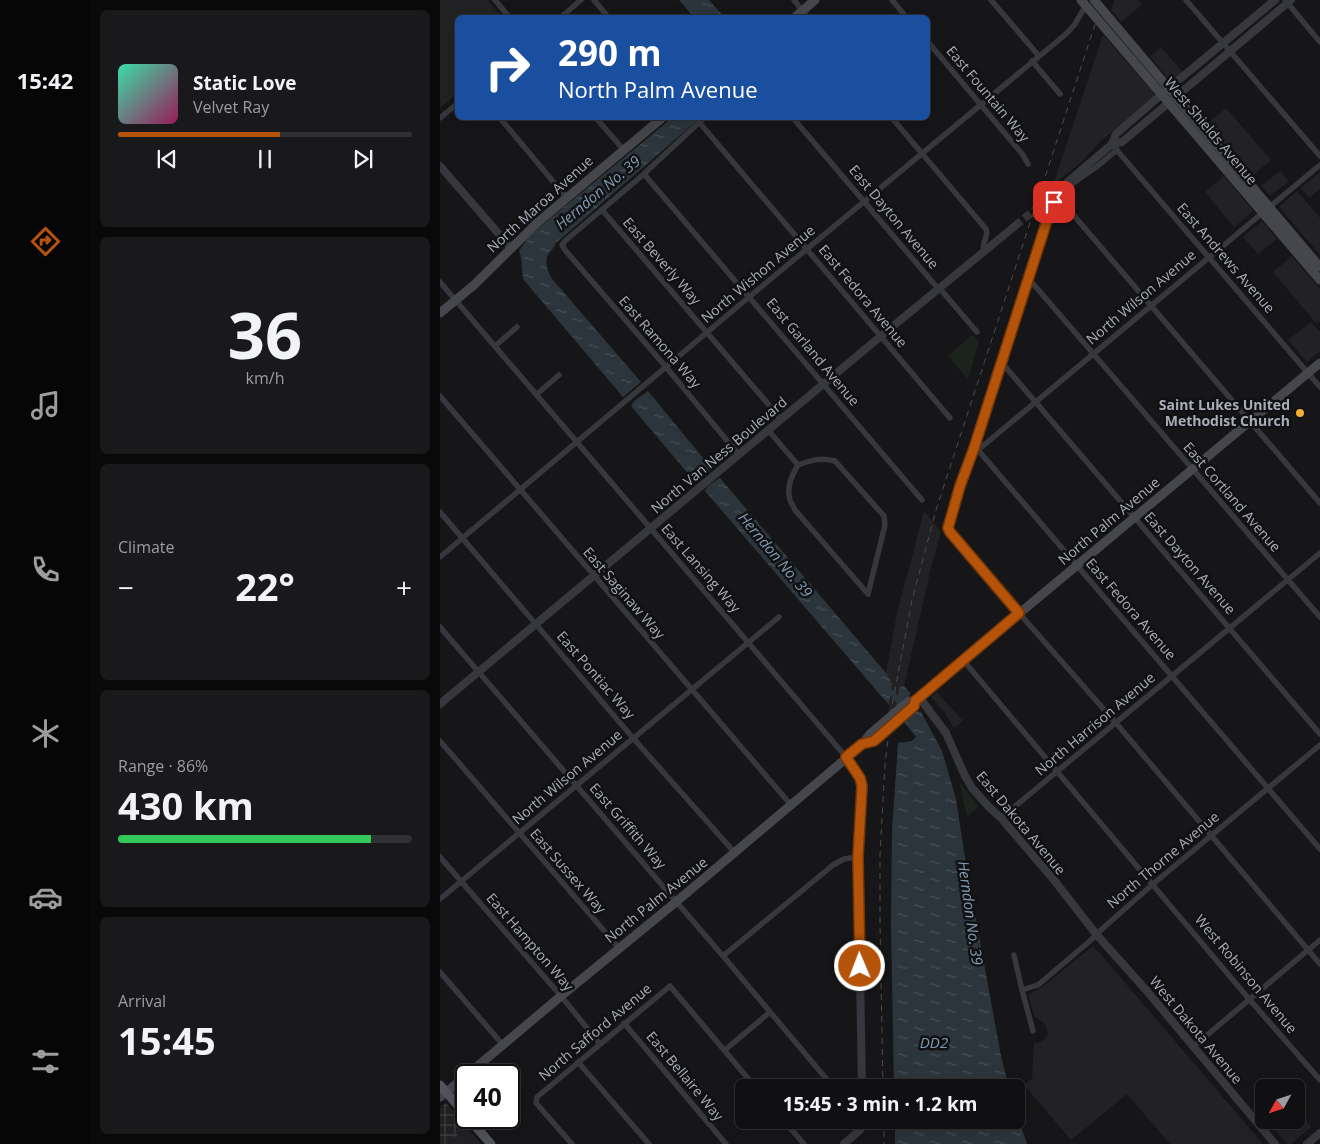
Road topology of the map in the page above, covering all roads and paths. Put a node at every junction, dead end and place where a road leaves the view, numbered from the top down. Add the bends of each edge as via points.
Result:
1 (495, 0) edge
2 (581, 0) edge
3 (594, 0) edge
4 (794, 0) edge
5 (815, 0) edge
6 (892, 0) edge
7 (991, 0) edge
8 (1186, 0) edge
9 (1276, 0) edge
10 (1288, 1) edge
11 (1087, 2) edge
12 (805, 14) edge
13 (508, 15) edge
14 (564, 15) edge
15 (606, 15) edge
16 (904, 15) edge
17 (1320, 42) edge
18 (1223, 43) junction
19 (930, 44) edge
20 (1229, 51) junction
21 (1039, 56) junction
22 (1032, 62) junction
23 (1165, 91) junction
24 (1060, 94) dead end
25 (1172, 99) junction
26 (980, 104) junction
27 (455, 106) edge
28 (440, 118) edge
29 (502, 120) edge
30 (598, 120) edge
31 (659, 120) edge
32 (702, 120) edge
33 (795, 120) edge
34 (894, 120) edge
35 (1114, 147) junction
36 (623, 149) junction
37 (922, 153) junction
38 (1320, 156) edge
39 (1093, 161) junction
40 (1028, 164) dead end
41 (1320, 165) edge
42 (440, 166) edge
43 (1085, 173) junction
44 (644, 174) junction
45 (1058, 197) junction
46 (566, 198) junction
47 (864, 201) junction
48 (1043, 202) tunnel mouth
49 (602, 210) junction
50 (1266, 210) junction
51 (1015, 226) tunnel mouth
52 (510, 248) junction
53 (807, 249) junction
54 (984, 250) junction
55 (1209, 256) junction
56 (1320, 267) edge
57 (1029, 279) junction
58 (1320, 280) edge
59 (440, 282) edge
60 (939, 288) junction
61 (749, 296) junction
62 (456, 300) junction
63 (1152, 305) junction
64 (440, 314) edge
65 (518, 327) dead end
66 (707, 332) junction
67 (977, 332) dead end
68 (880, 336) junction
69 (495, 346) junction
70 (1094, 354) junction
71 (1002, 363) junction
72 (1320, 363) edge
73 (666, 367) junction
74 (1308, 373) junction
75 (559, 375) dead end
76 (824, 384) junction
77 (1320, 388) edge
78 (537, 394) junction
79 (440, 396) edge
80 (1036, 402) junction
81 (950, 418) dead end
82 (781, 419) junction
83 (1250, 422) junction
84 (768, 430) junction
85 (577, 442) junction
86 (976, 449) junction
87 (739, 455) junction
88 (798, 465) junction
89 (1192, 470) junction
90 (520, 490) junction
91 (922, 500) dead end
92 (1320, 503) edge
93 (440, 512) edge
94 (1134, 518) junction
95 (651, 528) junction
96 (463, 538) junction
97 (1320, 553) edge
98 (440, 558) edge
99 (1077, 566) junction
100 (593, 576) junction
101 (1287, 579) junction
102 (1019, 613) junction
103 (779, 616) dead end
104 (1320, 617) edge
105 (535, 624) junction
106 (440, 627) edge
107 (1230, 628) junction
108 (749, 642) junction
109 (964, 660) junction
110 (478, 672) junction
111 (1172, 676) junction
112 (691, 690) junction
113 (914, 702) junction
114 (440, 704) edge
115 (1116, 723) junction
116 (1320, 734) edge
117 (633, 738) junction
118 (440, 741) edge
119 (1320, 745) edge
120 (846, 757) junction
121 (1057, 771) junction
122 (576, 785) junction
123 (1268, 789) junction
124 (790, 805) junction
125 (1000, 818) junction
126 (519, 833) junction
127 (1212, 836) junction
128 (1320, 849) edge
129 (734, 853) junction
130 (440, 857) edge
131 (858, 857) junction
132 (461, 881) junction
133 (1153, 884) junction
134 (440, 899) edge
135 (676, 902) junction
136 (1096, 934) junction
137 (1320, 940) edge
138 (619, 948) junction
139 (1308, 950) junction
140 (1014, 955) dead end
141 (723, 956) junction
142 (1320, 964) edge
143 (440, 972) edge
144 (1022, 990) junction
145 (561, 996) junction
146 (1249, 1000) junction
147 (770, 1012) junction
148 (624, 1023) junction
149 (1033, 1031) dead end
150 (600, 1044) junction
151 (503, 1045) junction
152 (1193, 1047) junction
153 (725, 1050) junction
154 (578, 1062) junction
155 (480, 1064) edge
156 (749, 1079) edge
157 (826, 1079) edge
158 (862, 1079) edge
159 (1320, 1080) edge
160 (455, 1083) edge
161 (442, 1091) edge
162 (455, 1104) edge
163 (478, 1129) edge
164 (791, 1129) edge
165 (860, 1129) edge
166 (1320, 1133) edge
167 (491, 1144) edge
168 (572, 1144) edge
169 (649, 1144) edge
170 (726, 1144) edge
171 (804, 1144) edge
172 (844, 1144) edge
173 (1275, 1144) edge
174 (1307, 1144) edge

1 - 13 street
2 - 14 street
3 - 15 street
4 - 12 street
5 - 12 main road
6 - 16 street
7 - 21 street
8 - 18 street
9 - 18 street
10 - 17 street
10 - 20 street
11 - 21 street, North Wishon Avenue via 1075,24
11 - 23 main road, West Shields Avenue
18 - 20 street
18 - 23 street
19 - 26 street, East Fountain Way
20 - 25 street
20 - 38 street
21 - 22 street, North Wishon Avenue
22 - 24 street
22 - 26 street, North Wishon Avenue
23 - 25 main road, West Shields Avenue
23 - 35 street via 1116,134
25 - 35 street
25 - 50 main road, West Shields Avenue
26 - 37 street, North Wishon Avenue
26 - 40 street, East Fountain Way
27 - 28 street
29 - 46 street
30 - 36 street
31 - 36 main road, North Maroa Avenue
32 - 44 street
32 - 53 street, East Fedora Avenue
33 - 47 street, East Dayton Avenue
34 - 37 street
35 - 39 street
35 - 43 street via 1091,171
35 - 55 street, East Andrews Avenue
36 - 46 main road, North Maroa Avenue
37 - 47 street, North Wishon Avenue
37 - 54 street via 986,229
39 - 43 street
39 - 48 street
41 - 50 street, North Wilson Avenue
42 - 52 street
43 - 45 street
44 - 49 street
44 - 61 street, East Garland Avenue
45 - 57 street via 1051,208
45 - 63 street
46 - 52 main road, North Maroa Avenue
47 - 53 street, North Wishon Avenue
47 - 60 street, East Dayton Avenue
49 - 66 street, East Beverly Way
49 - 73 street, East Ramona Way via 565,241 562,245 564,250
50 - 55 street, North Wilson Avenue
50 - 56 main road, West Shields Avenue
50 - 58 main road, West Shields Avenue
51 - 54 street, North Van Ness Boulevard
52 - 62 main road, North Maroa Avenue
53 - 61 street, North Wishon Avenue
53 - 68 street, East Fedora Avenue
54 - 60 street, North Van Ness Boulevard
55 - 63 street, North Wilson Avenue
55 - 74 street, East Andrews Avenue
57 - 70 street, East Cortland Avenue
57 - 71 street
59 - 62 street, East Lansing Way
60 - 67 street, East Dayton Avenue
60 - 68 street, North Van Ness Boulevard
61 - 66 street, North Wishon Avenue
61 - 76 street, East Garland Avenue
62 - 64 main road, North Maroa Avenue
62 - 69 street, East Lansing Way
63 - 70 street, North Wilson Avenue
63 - 83 street
65 - 69 street
66 - 73 street, North Wishon Avenue
66 - 82 street, East Beverly Way
68 - 76 street, North Van Ness Boulevard
68 - 81 street, East Fedora Avenue
69 - 78 street, East Lansing Way
70 - 80 street, North Wilson Avenue
70 - 89 street, East Cortland Avenue
71 - 80 street, East Dayton Avenue
71 - 86 street
72 - 74 main road, North Palm Avenue
73 - 85 street, North Wishon Avenue
73 - 87 street, East Ramona Way
74 - 77 street, East Andrews Avenue
74 - 83 main road, North Palm Avenue
75 - 78 street
76 - 82 street, North Van Ness Boulevard
76 - 91 street, East Garland Avenue
78 - 85 street, East Lansing Way
79 - 90 street, East Saginaw Way
80 - 86 street, North Wilson Avenue
80 - 94 street, East Dayton Avenue
82 - 84 street, North Van Ness Boulevard
83 - 89 main road, North Palm Avenue
83 - 92 street
84 - 87 street, North Van Ness Boulevard
84 - 88 street
85 - 90 street, North Wishon Avenue
85 - 95 street, East Lansing Way
86 - 99 street, East Fedora Avenue
86 - 102 street via 960,486 948,528
87 - 95 street, North Van Ness Boulevard
88 - 88 street via 792,474 789,499 868,594 885,525 884,516 836,462 817,459
89 - 94 main road, North Palm Avenue
89 - 101 street, East Cortland Avenue
90 - 96 street, North Wishon Avenue
90 - 100 street, East Saginaw Way
93 - 96 street, East Pontiac Way
94 - 99 main road, North Palm Avenue
94 - 107 street, East Dayton Avenue
95 - 100 street, North Van Ness Boulevard
95 - 108 street, East Lansing Way
96 - 98 street, North Wishon Avenue
96 - 105 street, East Pontiac Way
97 - 101 street, North Harrison Avenue
99 - 102 main road, North Palm Avenue
99 - 111 street, East Fedora Avenue
100 - 105 street, North Van Ness Boulevard
100 - 112 street, East Saginaw Way
101 - 104 street, East Cortland Avenue
101 - 107 street, North Harrison Avenue
102 - 109 main road, North Palm Avenue
102 - 115 street
103 - 108 street, North Wilson Avenue
105 - 110 street, North Van Ness Boulevard
105 - 117 street, East Pontiac Way
106 - 110 street, East Griffith Way
107 - 111 street, North Harrison Avenue
107 - 116 street, East Dayton Avenue
108 - 112 street, North Wilson Avenue
108 - 120 street, East Lansing Way
109 - 113 main road, North Palm Avenue
109 - 121 street, West Robinson Avenue
110 - 114 street, North Van Ness Boulevard
110 - 122 street, East Griffith Way
111 - 115 street, North Harrison Avenue
111 - 123 street, East Fedora Avenue
112 - 117 street, North Wilson Avenue
112 - 124 street, East Saginaw Way
113 - 120 main road, North Palm Avenue via 874,741 862,744
113 - 125 street, East Dakota Avenue via 946,733 972,788
115 - 121 street, North Harrison Avenue
115 - 127 street
117 - 122 street, North Wilson Avenue
117 - 129 street, East Pontiac Way
118 - 126 street, East Sussex Way
119 - 123 street, North Thorne Avenue
120 - 124 main road, North Palm Avenue
120 - 131 street via 862,786
121 - 125 street, North Harrison Avenue
121 - 133 street, West Robinson Avenue
122 - 126 street, North Wilson Avenue
122 - 135 street, East Griffith Way
123 - 127 street, North Thorne Avenue
123 - 128 street, East Fedora Avenue
124 - 129 main road, North Palm Avenue
125 - 136 street, East Dakota Avenue
126 - 132 street, North Wilson Avenue
126 - 138 street, East Sussex Way
127 - 133 street, North Thorne Avenue
127 - 139 street
129 - 135 main road, North Palm Avenue
130 - 132 street, East Hampton Way
131 - 141 street via 844,859 834,865
131 - 158 street
132 - 134 street, North Wilson Avenue
132 - 145 street, East Hampton Way
133 - 136 street, North Thorne Avenue
133 - 146 street, West Robinson Avenue
135 - 138 main road, North Palm Avenue
135 - 141 street, East Griffith Way
136 - 144 street, North Thorne Avenue via 1038,985
136 - 152 street, West Dakota Avenue
137 - 139 street
138 - 145 main road, North Palm Avenue
139 - 142 street
139 - 146 street
140 - 144 street
141 - 147 street, East Griffith Way
143 - 151 street
144 - 149 street
145 - 150 street, East Hampton Way
145 - 151 main road, North Palm Avenue
146 - 152 street
146 - 159 street, West Robinson Avenue
147 - 153 street
147 - 157 street, East Griffith Way
148 - 150 street, North Safford Avenue
148 - 153 street, North Safford Avenue via 670,986
148 - 170 street, East Bellaire Way
150 - 154 street, North Safford Avenue
151 - 155 main road, North Palm Avenue
152 - 173 street, West Dakota Avenue
153 - 156 street
154 - 168 street, North Safford Avenue via 537,1097 536,1103
154 - 169 street
160 - 161 main road, North Palm Avenue
161 - 162 main road
163 - 167 main road
164 - 171 street
165 - 172 street
166 - 174 street

